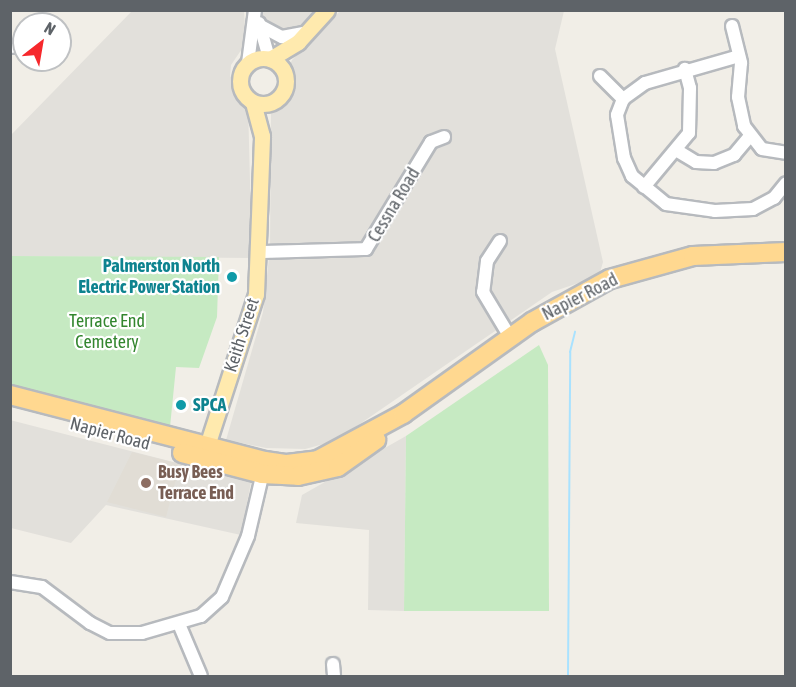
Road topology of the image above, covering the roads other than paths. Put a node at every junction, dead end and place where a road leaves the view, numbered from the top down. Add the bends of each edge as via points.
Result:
1 (327, 10) edge
2 (260, 25) junction
3 (732, 26) dead end
4 (303, 37) junction
5 (739, 56) junction
6 (270, 59) junction
7 (248, 63) junction
8 (685, 69) junction
9 (285, 74) junction
10 (600, 76) dead end
11 (623, 99) junction
12 (274, 101) junction
13 (253, 102) junction
14 (262, 136) junction
15 (750, 136) junction
16 (444, 137) dead end
17 (676, 150) junction
18 (786, 153) edge
19 (644, 188) junction
20 (783, 191) edge
21 (500, 241) dead end
22 (786, 243) edge
23 (260, 252) junction
24 (735, 252) junction
25 (786, 252) edge
26 (510, 337) junction
27 (10, 395) edge
28 (31, 407) junction
29 (10, 408) edge
30 (205, 452) junction
31 (264, 467) junction
32 (10, 582) edge
33 (179, 624) junction
34 (201, 676) edge

1 - 4 main road
2 - 4 street via 282,37
2 - 6 street
2 - 7 street via 255,10
3 - 5 street
4 - 6 main road
4 - 9 main road
5 - 8 street
5 - 15 street via 738,97
6 - 7 main road
6 - 9 main road
7 - 13 main road via 239,83 244,95
8 - 11 street via 634,87
8 - 17 street via 691,127 687,139
9 - 12 main road via 283,93
10 - 11 street
11 - 19 street via 617,115 624,158 632,176
12 - 13 main road
12 - 14 main road, Keith Street
13 - 14 main road, Keith Street
14 - 23 main road, Keith Street
15 - 17 street via 734,155 714,163 696,162
15 - 18 street via 762,149
16 - 23 street, Cessna Road via 431,142 366,249
17 - 19 street
19 - 20 street via 676,207 715,211 761,207
21 - 26 street via 487,261 483,292
22 - 24 highway
23 - 30 main road, Keith Street via 251,313
24 - 25 highway, Napier Road
24 - 26 highway, Napier Road via 670,261 610,279 555,307
26 - 31 highway, Napier Road via 403,414 318,460
27 - 28 highway, Napier Road
28 - 29 highway, Napier Road
28 - 30 highway, Napier Road
30 - 31 highway, Napier Road
31 - 33 street via 248,536 222,597 209,612
32 - 33 street via 42,587 110,633 133,634
33 - 34 street

